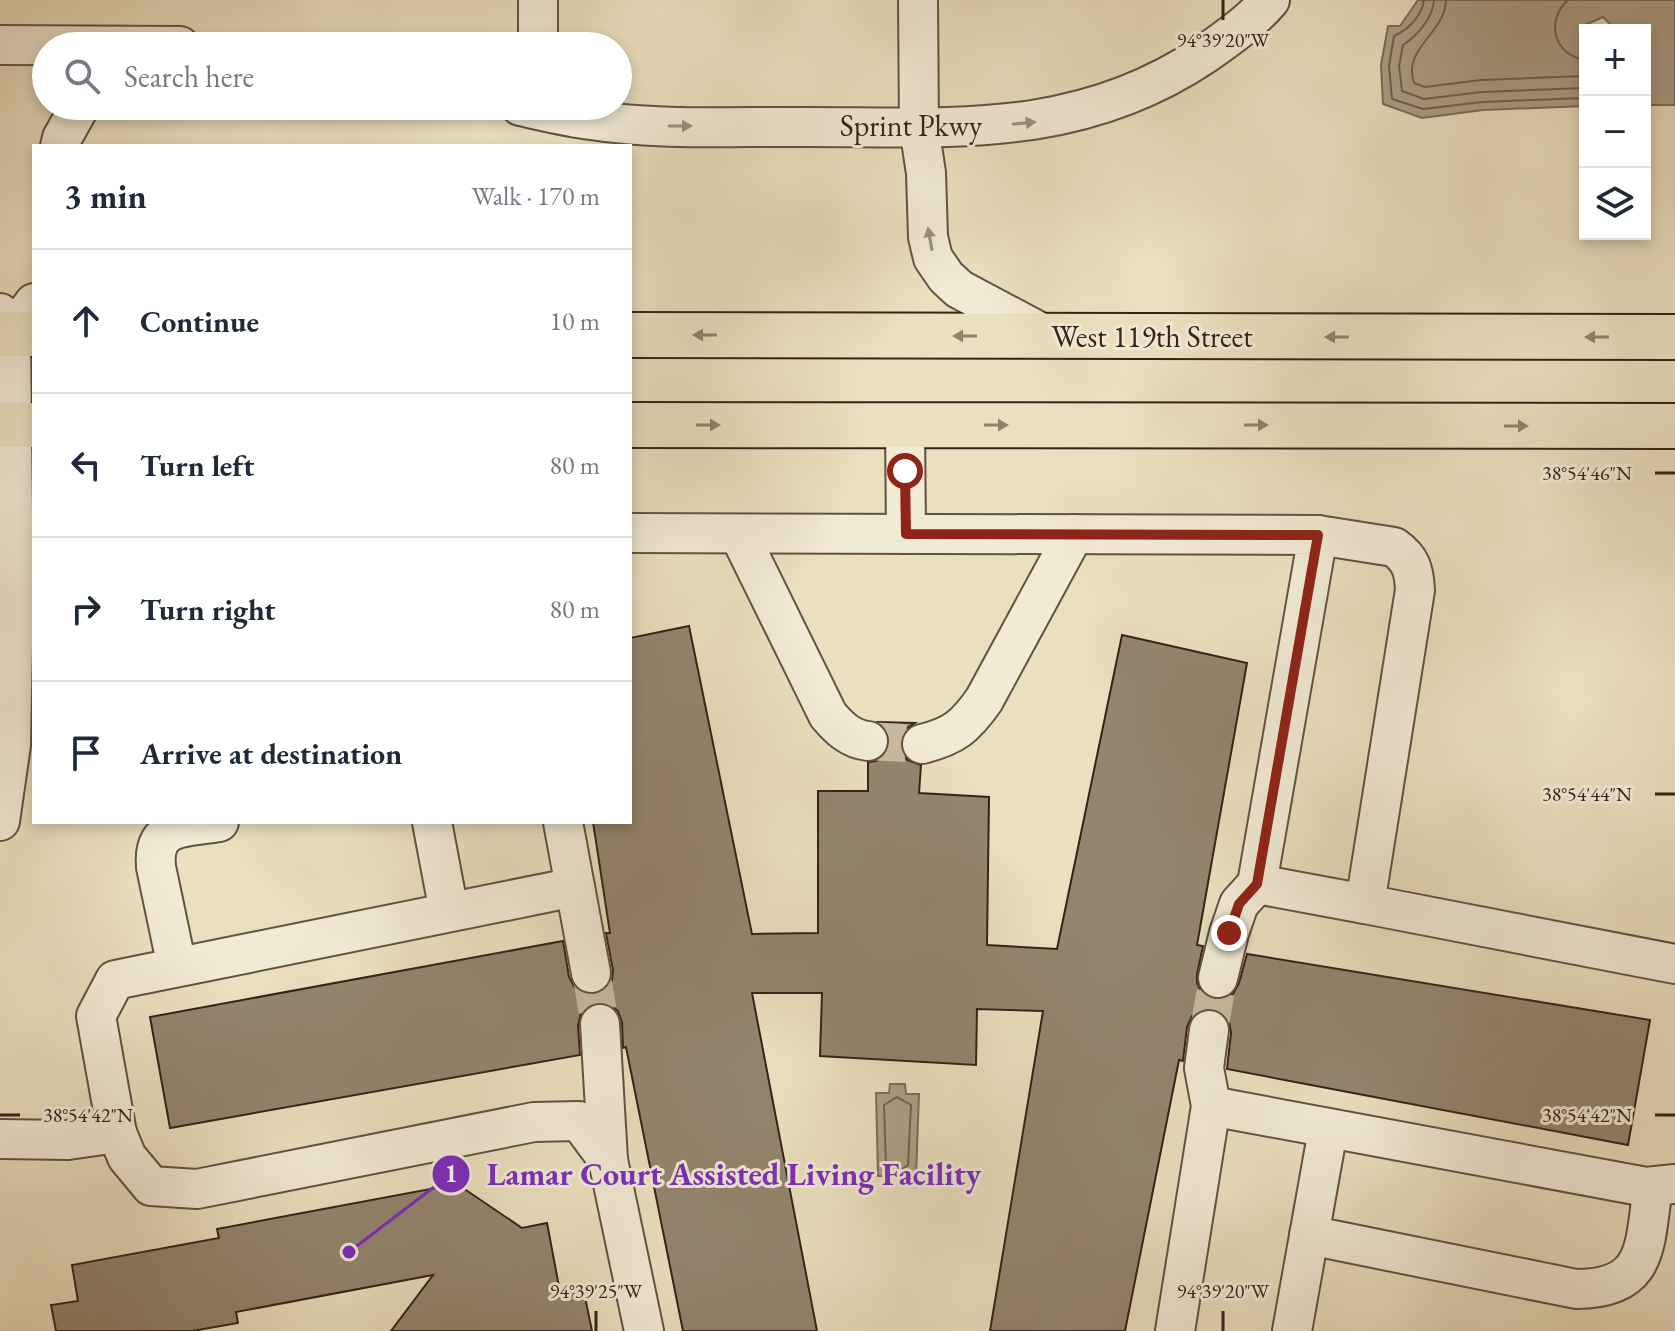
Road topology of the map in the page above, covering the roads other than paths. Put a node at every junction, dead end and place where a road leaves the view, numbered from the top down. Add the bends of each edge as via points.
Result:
1 (538, 0) edge
2 (918, 0) edge
3 (1270, 0) edge
4 (538, 32) edge
5 (0, 45) edge
6 (32, 45) edge
7 (72, 120) edge
8 (588, 120) edge
9 (919, 127) junction
10 (60, 144) edge
11 (16, 323) edge
12 (632, 335) edge
13 (1049, 337) junction
14 (1675, 337) edge
15 (15, 425) edge
16 (632, 425) edge
17 (905, 425) junction
18 (1675, 426) edge
19 (632, 533) edge
20 (739, 534) junction
21 (906, 534) junction
22 (1074, 534) junction
23 (1318, 535) junction
24 (868, 741) tunnel mouth
25 (922, 744) tunnel mouth
26 (0, 821) edge
27 (209, 824) edge
28 (432, 824) edge
29 (563, 824) edge
30 (1257, 884) junction
31 (575, 887) junction
32 (1365, 904) junction
33 (449, 912) junction
34 (1675, 964) edge
35 (177, 967) junction
36 (591, 973) tunnel mouth
37 (1218, 978) tunnel mouth
38 (600, 1024) tunnel mouth
39 (1209, 1030) tunnel mouth
40 (1211, 1106) junction
41 (1328, 1130) junction
42 (117, 1133) junction
43 (0, 1139) edge
44 (608, 1160) junction
45 (1664, 1186) edge
46 (1309, 1235) junction
47 (644, 1331) edge
48 (1175, 1331) edge
49 (1292, 1331) edge

1 - 4 street
2 - 9 street
9 -> 3 street, Sprint Pkwy via 1036,122 1102,105 1188,66
5 - 6 street
7 - 10 street
8 -> 9 street, Sprint Pkwy via 648,126
13 -> 9 street via 959,289 933,258
11 - 15 street
13 -> 12 main road, West 119th Street
14 -> 13 main road, West 119th Street
15 - 26 street via 11,745
16 -> 17 main road
17 -> 18 main road
17 - 21 street
19 - 20 street
20 - 21 street
20 - 24 street via 828,715 840,730
21 - 22 street
22 - 23 street
22 - 25 street via 969,722
23 - 30 street
23 - 32 street via 1394,547 1411,563 1414,574
27 - 35 street via 166,833 155,853
28 - 33 street
29 - 31 street
30 - 32 street
30 - 37 street via 1239,904
31 - 33 street
31 - 36 street
32 - 34 street
33 - 35 street
35 - 42 street via 115,980 96,1016
38 - 44 street
39 - 40 street via 1204,1068
40 - 41 street
40 - 48 street
41 - 45 street
41 - 46 street
42 - 43 street via 68,1140
42 - 44 street via 127,1157 151,1186 197,1189 534,1122 579,1121
44 - 47 street
45 - 46 street via 1634,1271 1595,1289
46 - 49 street

